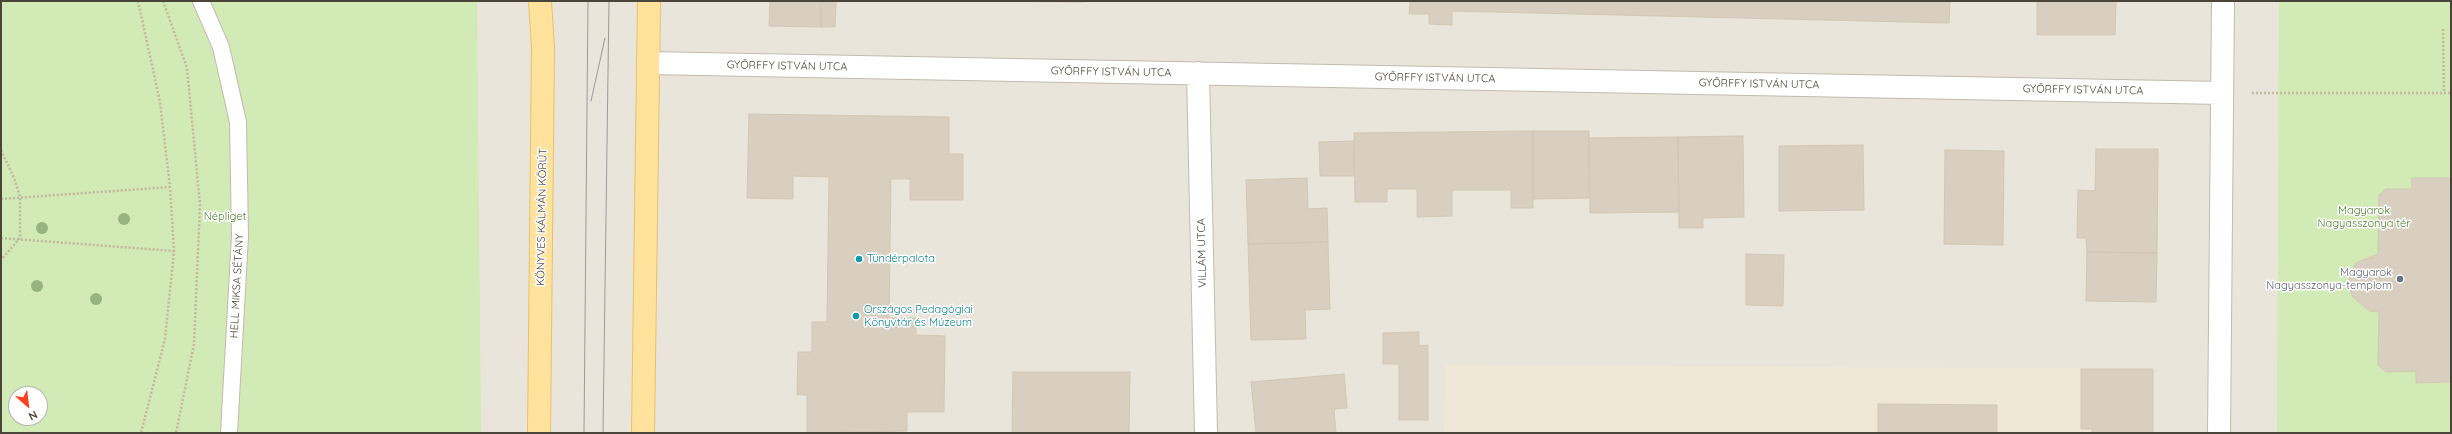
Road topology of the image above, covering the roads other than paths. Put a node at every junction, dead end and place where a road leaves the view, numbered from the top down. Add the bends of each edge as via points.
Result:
1 (201, 1) edge
2 (540, 1) edge
3 (649, 1) edge
4 (2223, 1) edge
5 (648, 63) junction
6 (1198, 73) junction
7 (2222, 93) junction
8 (229, 433) edge
9 (540, 433) edge
10 (643, 433) edge
11 (1206, 433) edge
12 (2219, 433) edge

1 - 8 lane, HELL MIKSA SÉTÁNY via 220,47 238,122 240,236
2 - 9 main road, KÖNYVES KÁLMÁN KÖRÚT via 543,48
3 - 5 main road
4 - 7 street
5 - 6 street, GYŐRFFY ISTVÁN UTCA
5 - 10 main road
6 - 7 street, GYŐRFFY ISTVÁN UTCA
6 - 11 street, VILLÁM UTCA
7 - 12 street

